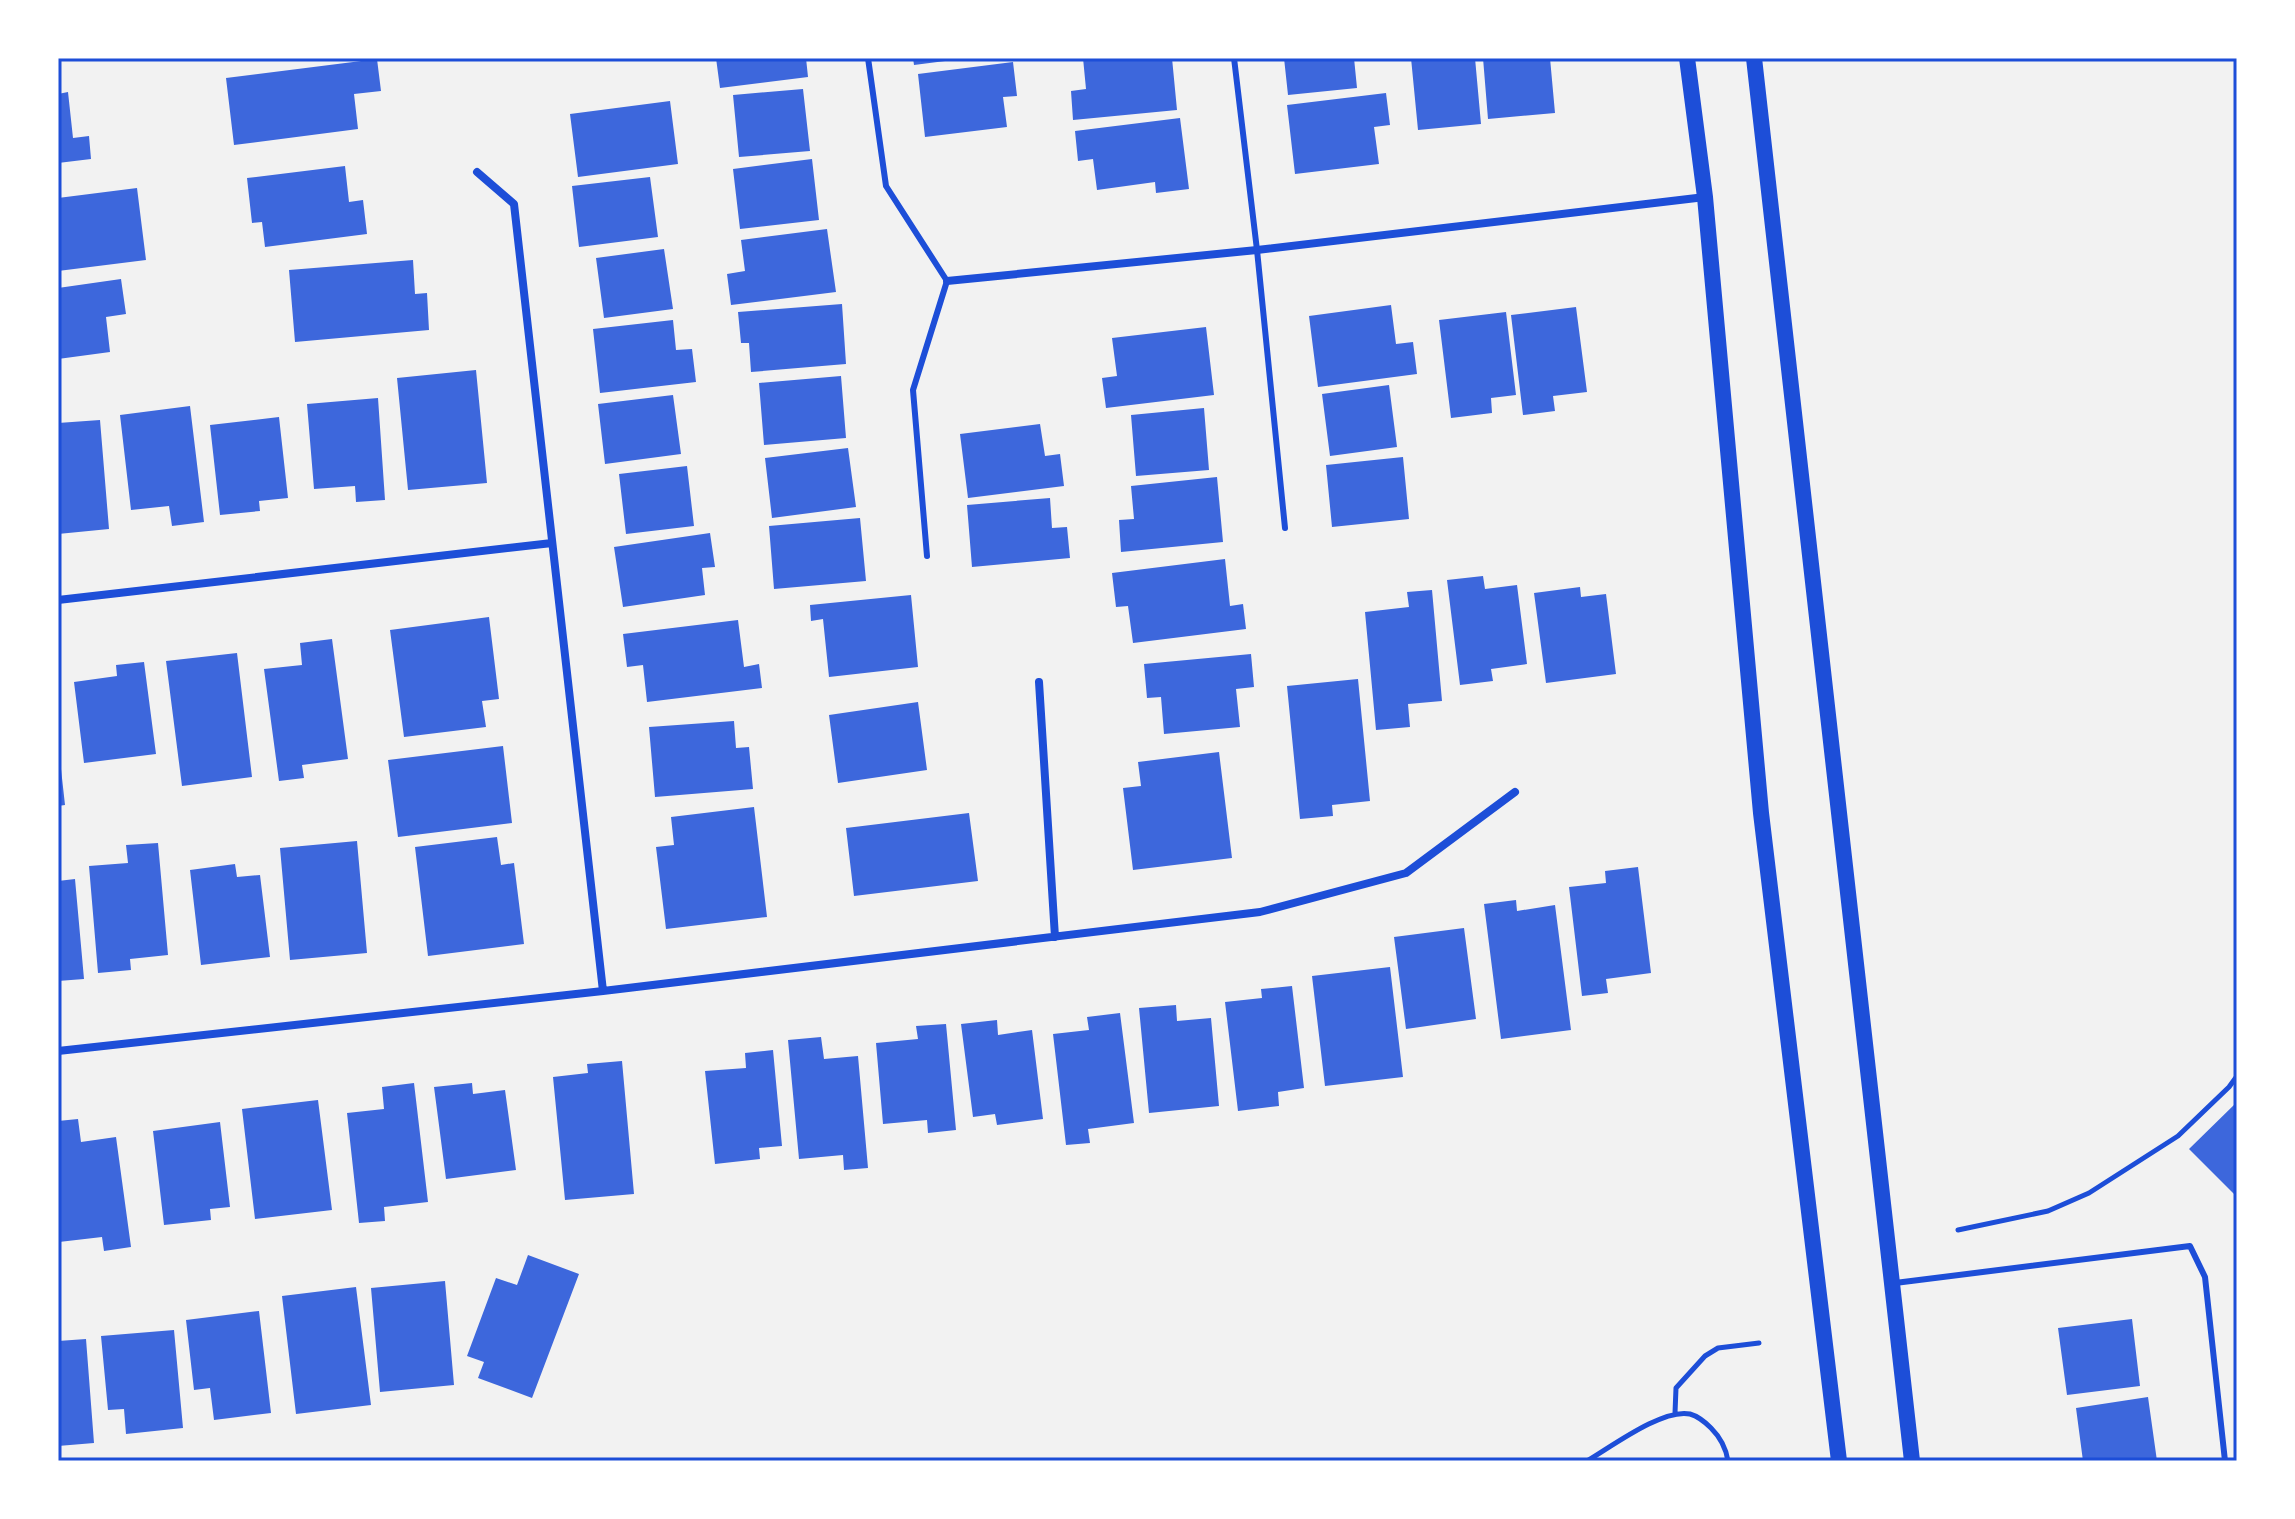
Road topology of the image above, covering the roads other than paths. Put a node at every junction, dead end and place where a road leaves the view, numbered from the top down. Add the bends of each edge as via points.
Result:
1 (868, 58) edge
2 (1234, 58) edge
3 (1687, 58) edge
4 (1754, 58) edge
5 (477, 172) dead end
6 (1705, 197) junction
7 (1257, 250) junction
8 (947, 281) junction
9 (1285, 528) dead end
10 (552, 543) junction
11 (927, 556) dead end
12 (58, 600) edge
13 (1039, 682) dead end
14 (1515, 792) dead end
15 (1055, 937) junction
16 (603, 991) junction
17 (58, 1051) edge
18 (1893, 1283) junction
19 (1839, 1461) edge
20 (1912, 1461) edge
21 (2225, 1461) edge

1 - 8 lane via 886,186
2 - 7 lane
3 - 6 main road
4 - 18 main road
5 - 10 street via 514,204
6 - 7 street
6 - 19 main road via 1761,813
7 - 8 street
7 - 9 lane
8 - 11 lane via 913,390
10 - 12 street
10 - 16 street
13 - 15 street
14 - 15 street via 1406,873 1260,912
15 - 16 street
16 - 17 street
18 - 20 main road
18 - 21 lane via 2190,1246 2205,1277

